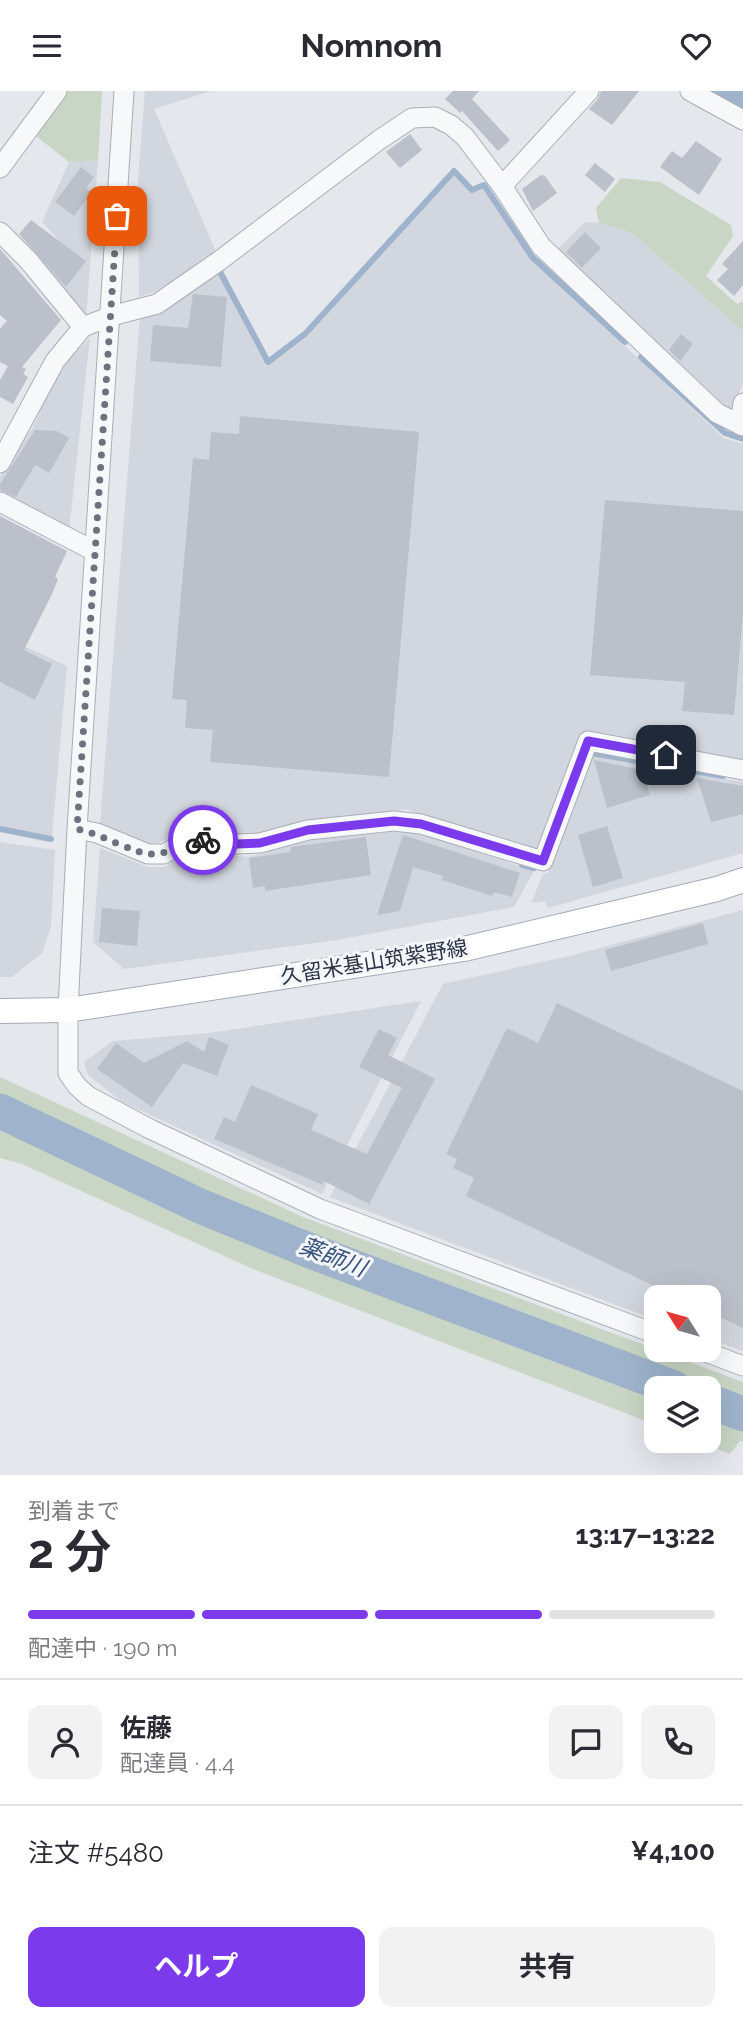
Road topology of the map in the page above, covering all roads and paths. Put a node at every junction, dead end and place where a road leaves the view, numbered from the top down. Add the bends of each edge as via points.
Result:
1 (57, 91) edge
2 (124, 91) edge
3 (589, 91) edge
4 (690, 91) edge
5 (743, 120) edge
6 (0, 168) edge
7 (502, 186) junction
8 (0, 232) edge
9 (111, 316) junction
10 (83, 327) junction
11 (743, 403) edge
12 (741, 426) edge
13 (0, 463) edge
14 (0, 502) edge
15 (94, 551) junction
16 (743, 770) edge
17 (77, 829) junction
18 (743, 880) edge
19 (68, 1010) junction
20 (0, 1011) edge
21 (644, 1330) edge
22 (721, 1358) edge
23 (743, 1366) edge

1 - 6 street
2 - 9 street
3 - 7 street
4 - 5 street
7 - 9 street via 451,125 435,117 412,118 157,304
7 - 12 street via 541,246 567,273 717,413
8 - 10 street
9 - 10 street
9 - 15 street
10 - 13 street via 54,361
11 - 12 street
14 - 15 street
15 - 17 street
16 - 17 street via 588,741 543,861 421,824 394,821 308,830 260,843 192,838 164,854 148,854
17 - 19 street
18 - 19 main road, 久留米基山筑紫野線 via 464,949
19 - 20 main road, 久留米基山筑紫野線
19 - 21 street via 68,1073 98,1101 320,1209
22 - 23 street

